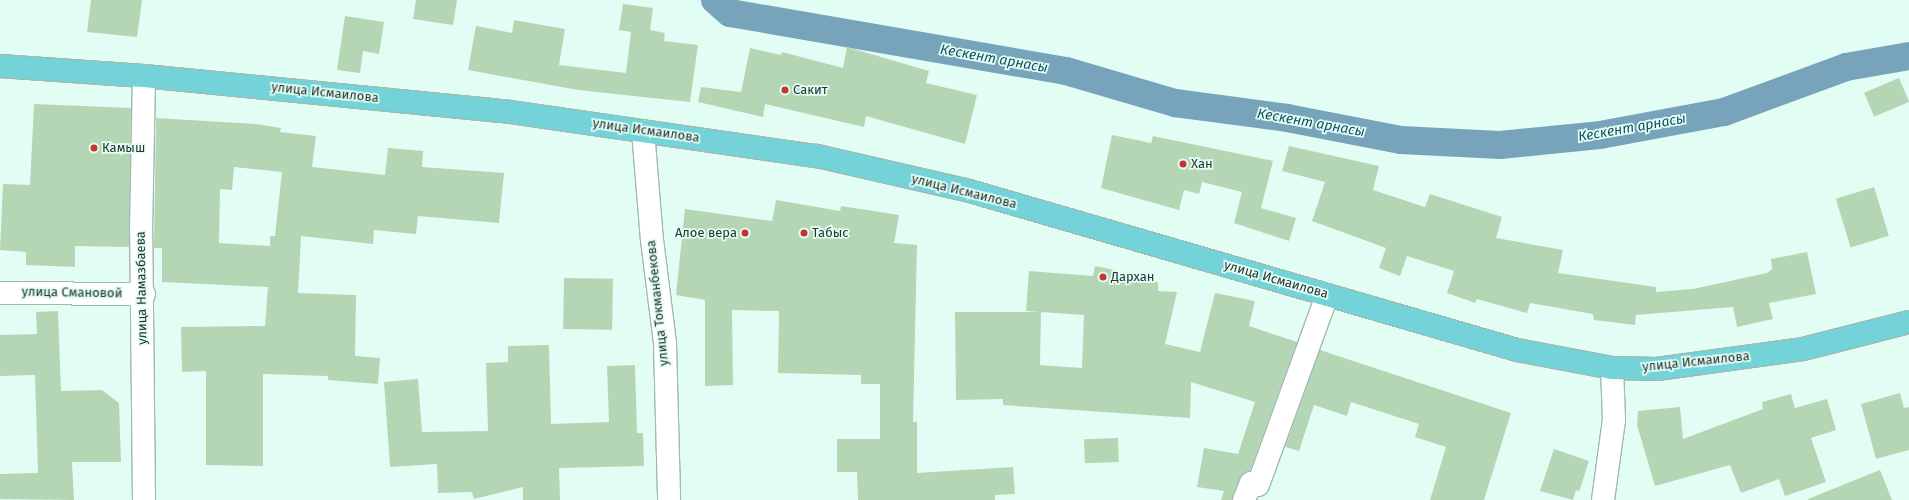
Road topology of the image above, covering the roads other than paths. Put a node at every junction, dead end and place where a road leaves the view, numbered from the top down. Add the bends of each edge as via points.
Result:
1 (0, 66) edge
2 (144, 76) junction
3 (643, 131) junction
4 (0, 293) edge
5 (144, 294) junction
6 (1327, 295) junction
7 (1909, 322) edge
8 (1612, 368) junction
9 (144, 500) edge
10 (669, 500) edge
11 (1244, 500) edge
12 (1602, 500) edge

1 - 2 main road, улица Исмаилова
2 - 3 main road, улица Исмаилова via 510,112
2 - 5 street, улица Намазбаева via 141,232
3 - 6 main road, улица Исмаилова via 817,156 966,190
3 - 10 street, улица Токманбекова via 652,240 665,343
4 - 5 street, улица Смановой
5 - 9 street, улица Намазбаева
6 - 8 main road, улица Исмаилова via 1517,350
6 - 11 street via 1258,485 1251,483
7 - 8 main road, улица Исмаилова via 1803,349 1657,369
8 - 12 street via 1614,420

